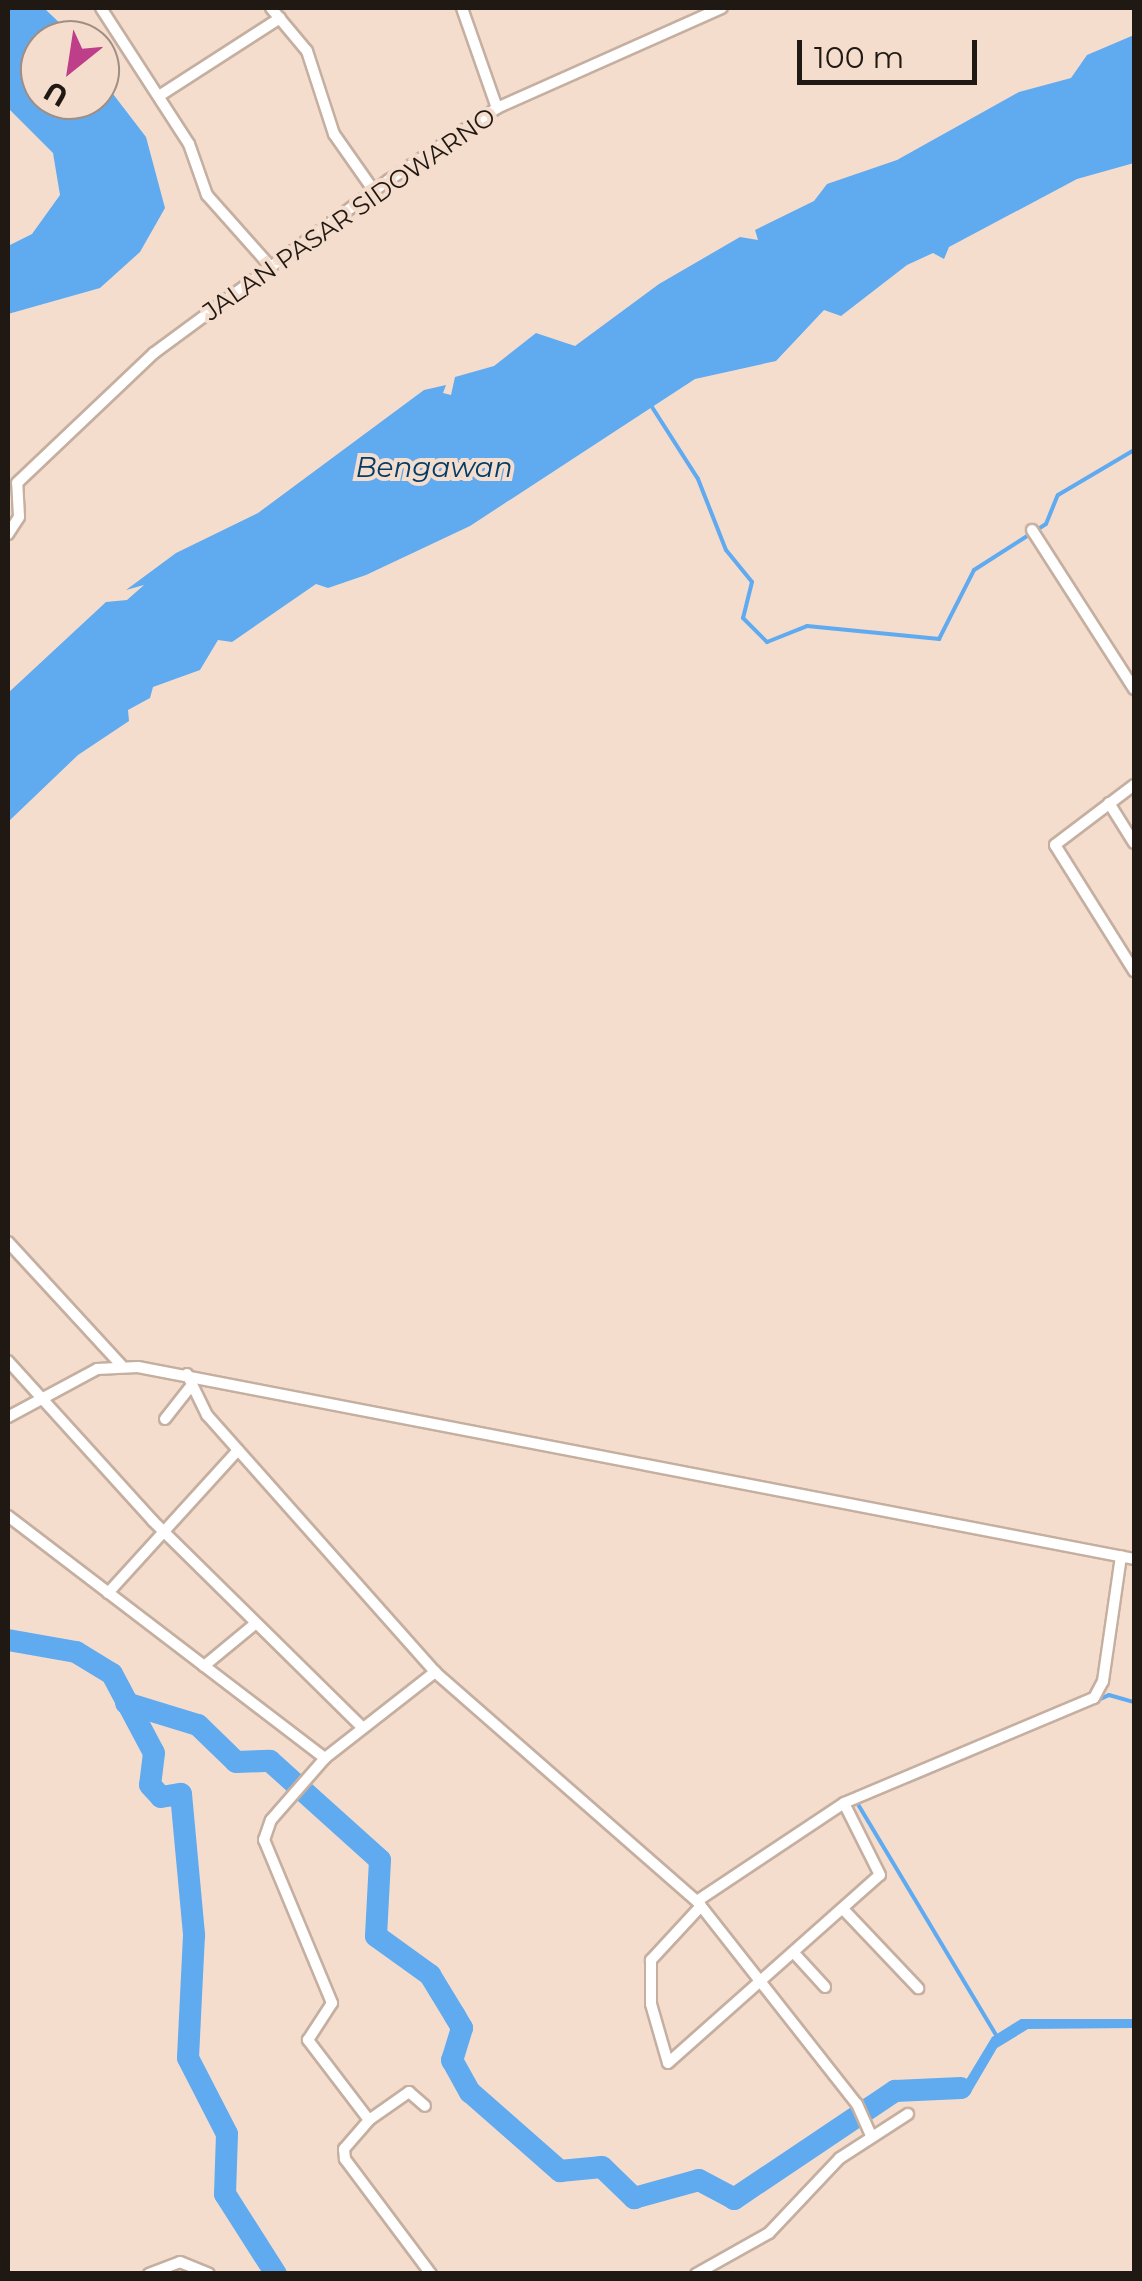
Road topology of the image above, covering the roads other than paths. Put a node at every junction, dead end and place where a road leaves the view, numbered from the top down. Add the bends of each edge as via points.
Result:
1 (102, 8) edge
2 (272, 8) edge
3 (462, 8) edge
4 (722, 8) edge
5 (280, 18) junction
6 (159, 96) junction
7 (497, 108) junction
8 (374, 190) junction
9 (271, 267) junction
10 (12, 481) edge
11 (1032, 530) dead end
12 (8, 534) edge
13 (1134, 690) edge
14 (1134, 785) edge
15 (1109, 803) junction
16 (1134, 843) edge
17 (1133, 974) edge
18 (8, 1242) edge
19 (8, 1361) edge
20 (121, 1364) junction
21 (189, 1380) junction
22 (41, 1399) junction
23 (8, 1417) edge
24 (165, 1420) dead end
25 (238, 1450) junction
26 (8, 1516) edge
27 (161, 1528) junction
28 (1121, 1556) junction
29 (1134, 1559) edge
30 (108, 1593) junction
31 (256, 1622) junction
32 (204, 1666) junction
33 (436, 1672) junction
34 (360, 1725) junction
35 (325, 1758) junction
36 (846, 1806) junction
37 (699, 1903) junction
38 (844, 1910) junction
39 (794, 1953) junction
40 (761, 1981) junction
41 (824, 1986) dead end
42 (918, 1988) dead end
43 (425, 2106) dead end
44 (908, 2114) dead end
45 (369, 2120) junction
46 (869, 2133) junction
47 (149, 2274) edge
48 (209, 2274) edge
49 (431, 2274) edge
50 (696, 2274) edge

1 - 6 street
2 - 5 street
3 - 7 street
4 - 7 street, JALAN PASAR SIDOWARNO
5 - 6 street
5 - 8 street via 307,50 342,148
6 - 9 street via 208,195
7 - 8 street, JALAN PASAR SIDOWARNO
8 - 9 street, JALAN PASAR SIDOWARNO
9 - 10 street, JALAN PASAR SIDOWARNO via 154,352
10 - 12 street via 19,517
11 - 13 street
14 - 15 street
15 - 16 street
15 - 17 street via 1062,836 1056,852
18 - 20 street
19 - 22 street
20 - 21 street
20 - 22 street
21 - 24 street
21 - 25 street
21 - 28 street
22 - 23 street
22 - 27 street
25 - 27 street
25 - 33 street
26 - 30 street
27 - 30 street
27 - 31 street
28 - 29 street
28 - 36 street via 1104,1681 1094,1698
30 - 32 street
31 - 32 street
31 - 34 street
32 - 35 street
33 - 34 street
33 - 37 street
34 - 35 street
35 - 45 street via 264,1840 332,2003 308,2040
36 - 37 street
36 - 38 street via 880,1875
37 - 40 street
37 - 40 street via 651,1960 651,2004 668,2063
38 - 39 street
38 - 42 street
39 - 40 street
39 - 41 street
40 - 46 street via 857,2104
43 - 45 street via 409,2092
44 - 46 street
45 - 49 street via 344,2149 345,2159
46 - 50 street via 779,2225
47 - 48 street via 180,2262

